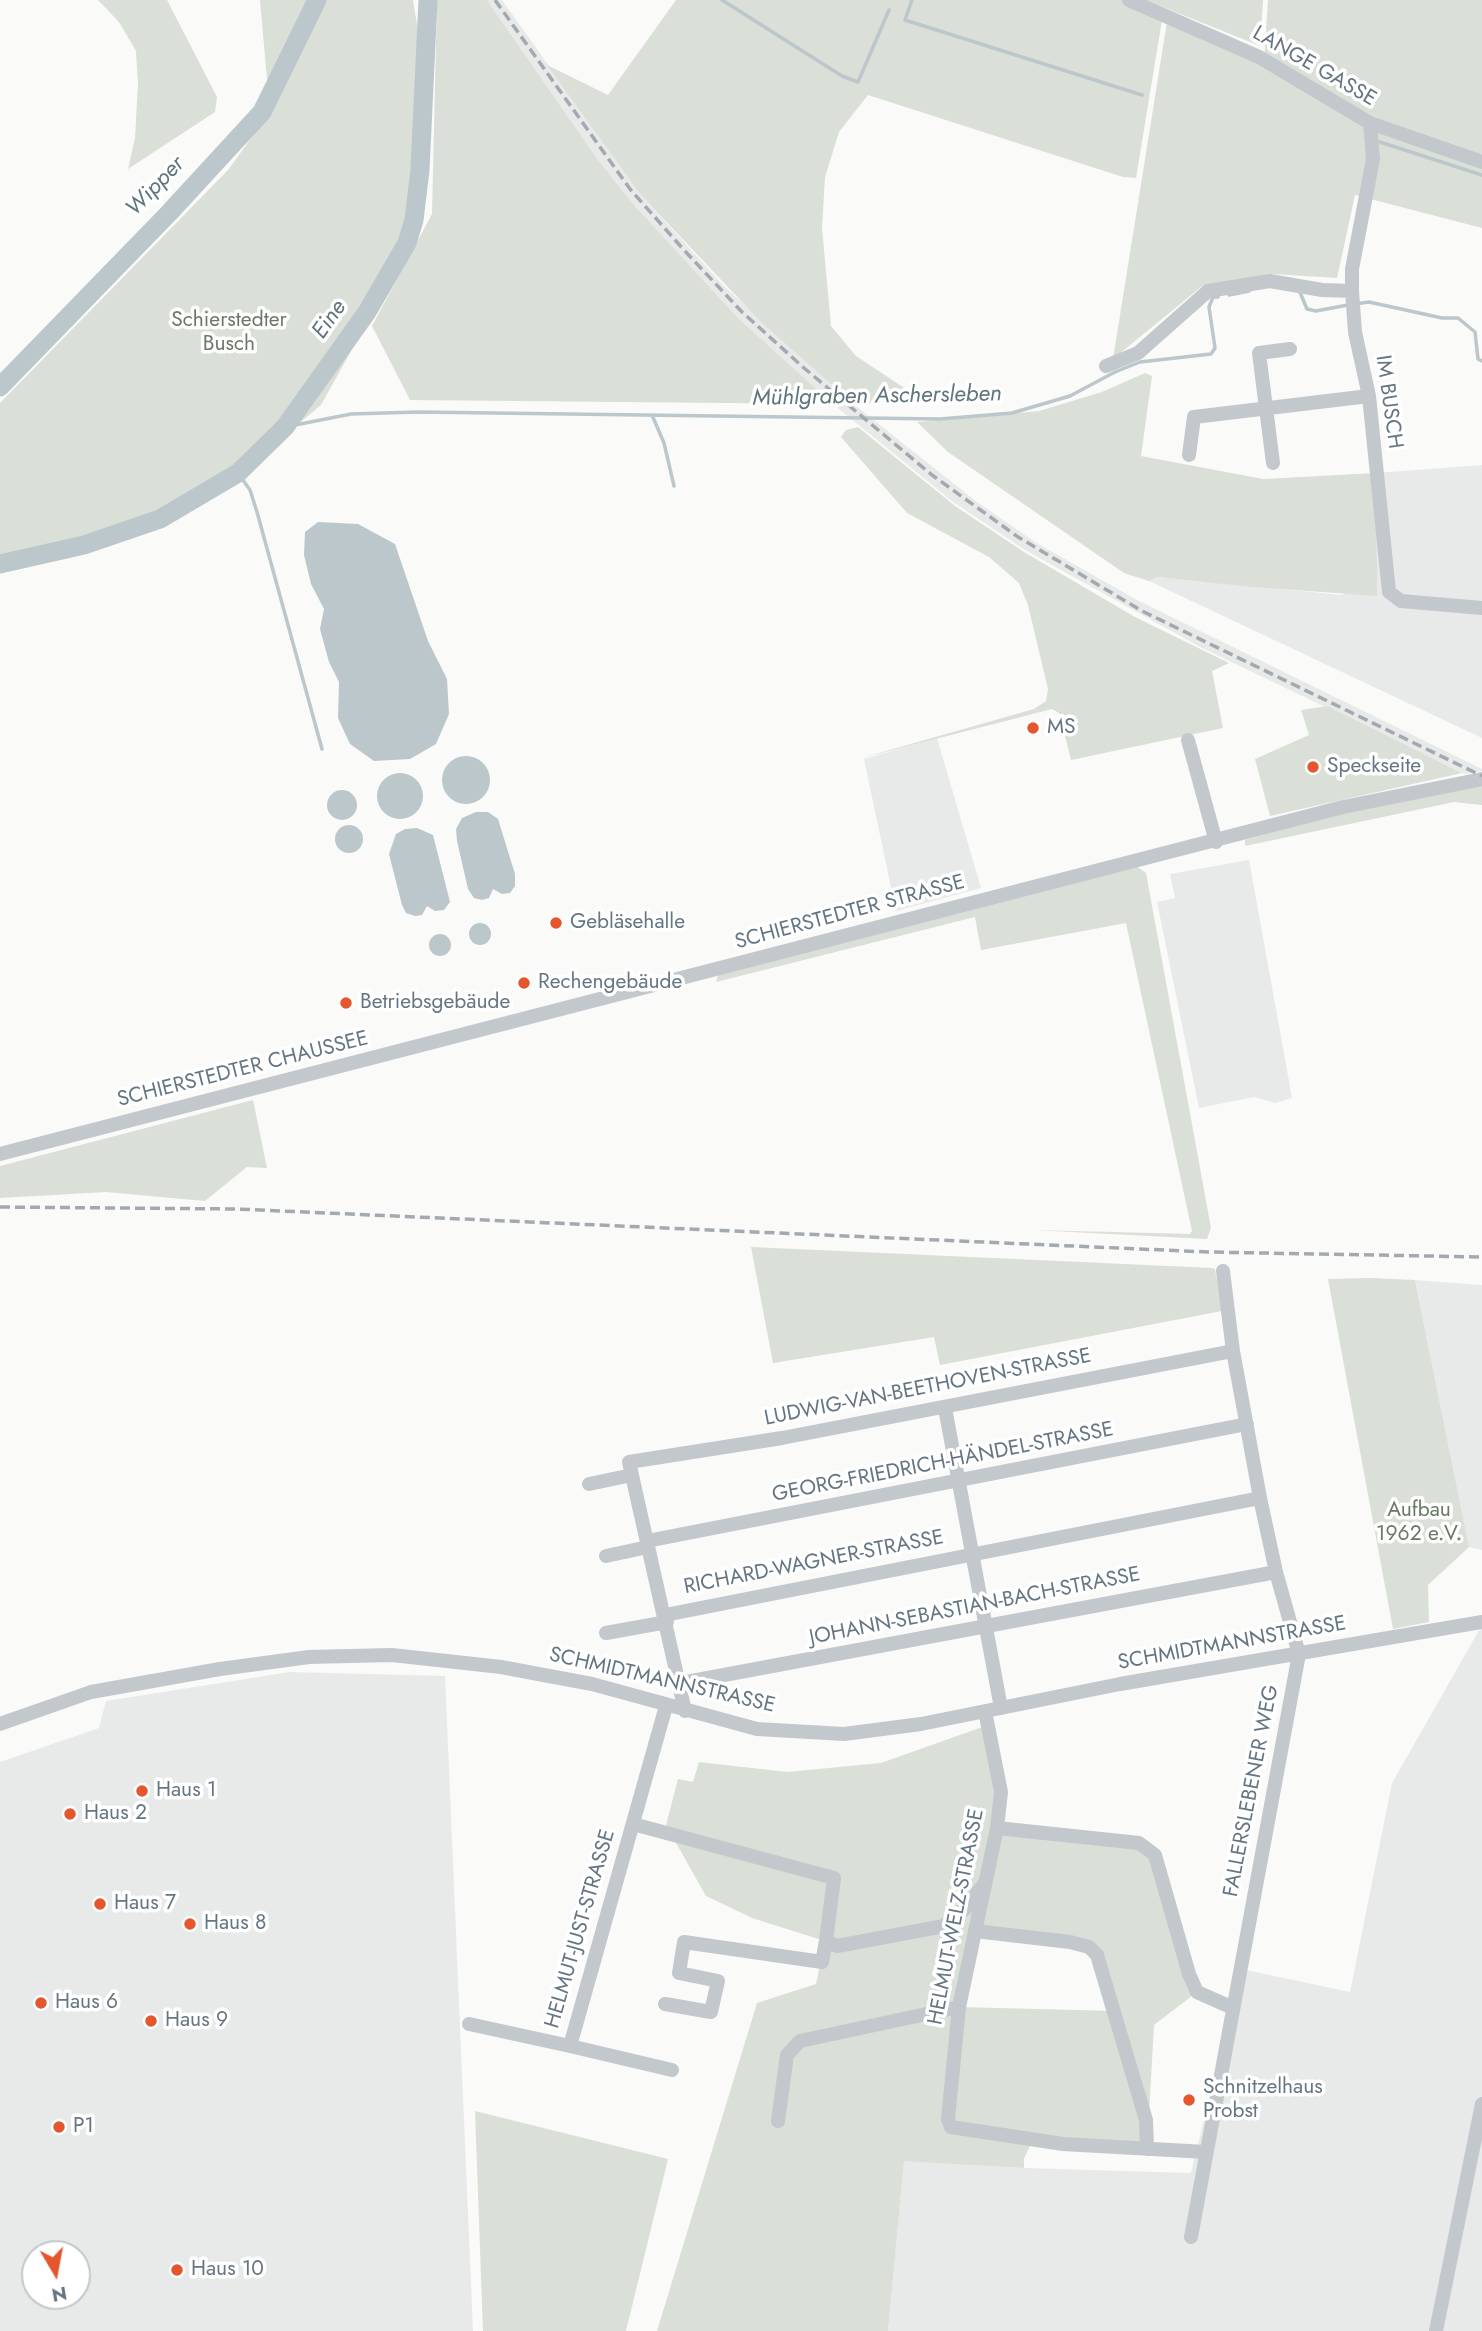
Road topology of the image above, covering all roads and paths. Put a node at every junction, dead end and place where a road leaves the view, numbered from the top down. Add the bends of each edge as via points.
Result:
1 (1129, 0) edge
2 (1370, 123) junction
3 (1482, 162) edge
4 (1353, 299) junction
5 (1290, 349) dead end
6 (1106, 366) dead end
7 (1369, 396) junction
8 (1266, 408) junction
9 (1189, 455) dead end
10 (1273, 463) dead end
11 (1482, 608) edge
12 (1188, 740) dead end
13 (1482, 779) edge
14 (1216, 842) junction
15 (496, 1028) joint
16 (0, 1154) edge
17 (1223, 1271) dead end
18 (1233, 1351) junction
19 (945, 1408) junction
20 (1247, 1424) junction
21 (631, 1468) junction
22 (958, 1482) junction
23 (589, 1484) dead end
24 (1260, 1498) junction
25 (647, 1544) junction
26 (972, 1553) junction
27 (606, 1556) dead end
28 (1276, 1572) junction
29 (666, 1619) junction
30 (1482, 1622) edge
31 (987, 1627) junction
32 (606, 1633) dead end
33 (1299, 1654) junction
34 (681, 1683) junction
35 (666, 1706) junction
36 (1001, 1708) junction
37 (685, 1711) junction
38 (985, 1711) junction
39 (0, 1724) edge
40 (634, 1824) junction
41 (997, 1828) junction
42 (986, 1882) junction
43 (975, 1931) junction
44 (826, 1941) junction
45 (665, 2004) dead end
46 (958, 2007) junction
47 (1233, 2008) junction
48 (469, 2024) dead end
49 (569, 2046) junction
50 (672, 2070) dead end
51 (1482, 2104) edge
52 (778, 2121) dead end
53 (1147, 2149) junction
54 (1206, 2152) junction
55 (1191, 2236) dead end
56 (1436, 2331) edge

1 - 2 street, LANGE GASSE via 1259,57
2 - 3 street, LANGE GASSE
2 - 4 street, IM BUSCH via 1373,159 1352,269
4 - 6 street via 1270,281 1208,291 1138,353
4 - 7 street, IM BUSCH
5 - 8 street via 1259,353
7 - 8 street
7 - 11 street, IM BUSCH via 1388,592 1401,601
8 - 9 street via 1194,417
8 - 10 street
12 - 14 street
13 - 14 street, SCHIERSTEDTER STRASSE via 1343,807
14 - 15 street, SCHIERSTEDTER STRASSE
15 - 16 street, SCHIERSTEDTER CHAUSSEE
17 - 18 street, FALLERSLEBENER WEG
18 - 19 street, LUDWIG-VAN-BEETHOVEN-STRASSE
18 - 20 street, FALLERSLEBENER WEG
19 - 21 street, LUDWIG-VAN-BEETHOVEN-STRASSE
19 - 22 street, RICHARD-WAGNER-STRASSE
20 - 22 street, GEORG-FRIEDRICH-HÄNDEL-STRASSE
20 - 24 street, FALLERSLEBENER WEG
21 - 23 street, LUDWIG-VAN-BEETHOVEN-STRASSE
21 - 25 street
22 - 25 street, GEORG-FRIEDRICH-HÄNDEL-STRASSE
22 - 26 street, RICHARD-WAGNER-STRASSE
24 - 26 street, RICHARD-WAGNER-STRASSE
24 - 28 street, FALLERSLEBENER WEG
25 - 27 street, GEORG-FRIEDRICH-HÄNDEL-STRASSE
25 - 29 street
26 - 29 street, RICHARD-WAGNER-STRASSE
26 - 31 street, RICHARD-WAGNER-STRASSE
28 - 31 street, JOHANN-SEBASTIAN-BACH-STRASSE
28 - 33 street, FALLERSLEBENER WEG
29 - 32 street, RICHARD-WAGNER-STRASSE
29 - 34 street
30 - 33 street, SCHMIDTMANNSTRASSE
31 - 34 street, JOHANN-SEBASTIAN-BACH-STRASSE
31 - 36 street, RICHARD-WAGNER-STRASSE
33 - 36 street, SCHMIDTMANNSTRASSE
33 - 47 street, FALLERSLEBENER WEG
34 - 37 street
35 - 37 street, SCHMIDTMANNSTRASSE
35 - 39 street, SCHMIDTMANNSTRASSE via 592,1684 502,1667 378,1655 296,1659 91,1692
35 - 40 street, HELMUT-JUST-STRASSE
36 - 38 street, SCHMIDTMANNSTRASSE
37 - 38 street, SCHMIDTMANNSTRASSE via 757,1728 844,1734
38 - 41 street, HELMUT-WELZ-STRASSE via 1001,1792
40 - 44 street, HELMUT-JUST-STRASSE via 834,1878
40 - 49 street, HELMUT-JUST-STRASSE
41 - 42 street, HELMUT-WELZ-STRASSE
41 - 47 street via 1139,1843 1155,1855 1197,1992
42 - 43 street, HELMUT-WELZ-STRASSE
42 - 44 street via 944,1926 837,1947
43 - 46 street, HELMUT-WELZ-STRASSE
43 - 53 street via 1070,1942 1089,1947 1097,1955 1146,2120
44 - 45 street via 822,1962 684,1942 679,1973 718,1981 711,2012
46 - 52 street via 800,2041 787,2055
46 - 53 street, HELMUT-WELZ-STRASSE via 951,2127 1063,2144
47 - 54 street, FALLERSLEBENER WEG
48 - 49 street, HELMUT-JUST-STRASSE
49 - 50 street, HELMUT-JUST-STRASSE
51 - 56 street
53 - 54 street, HELMUT-WELZ-STRASSE
54 - 55 street, FALLERSLEBENER WEG

